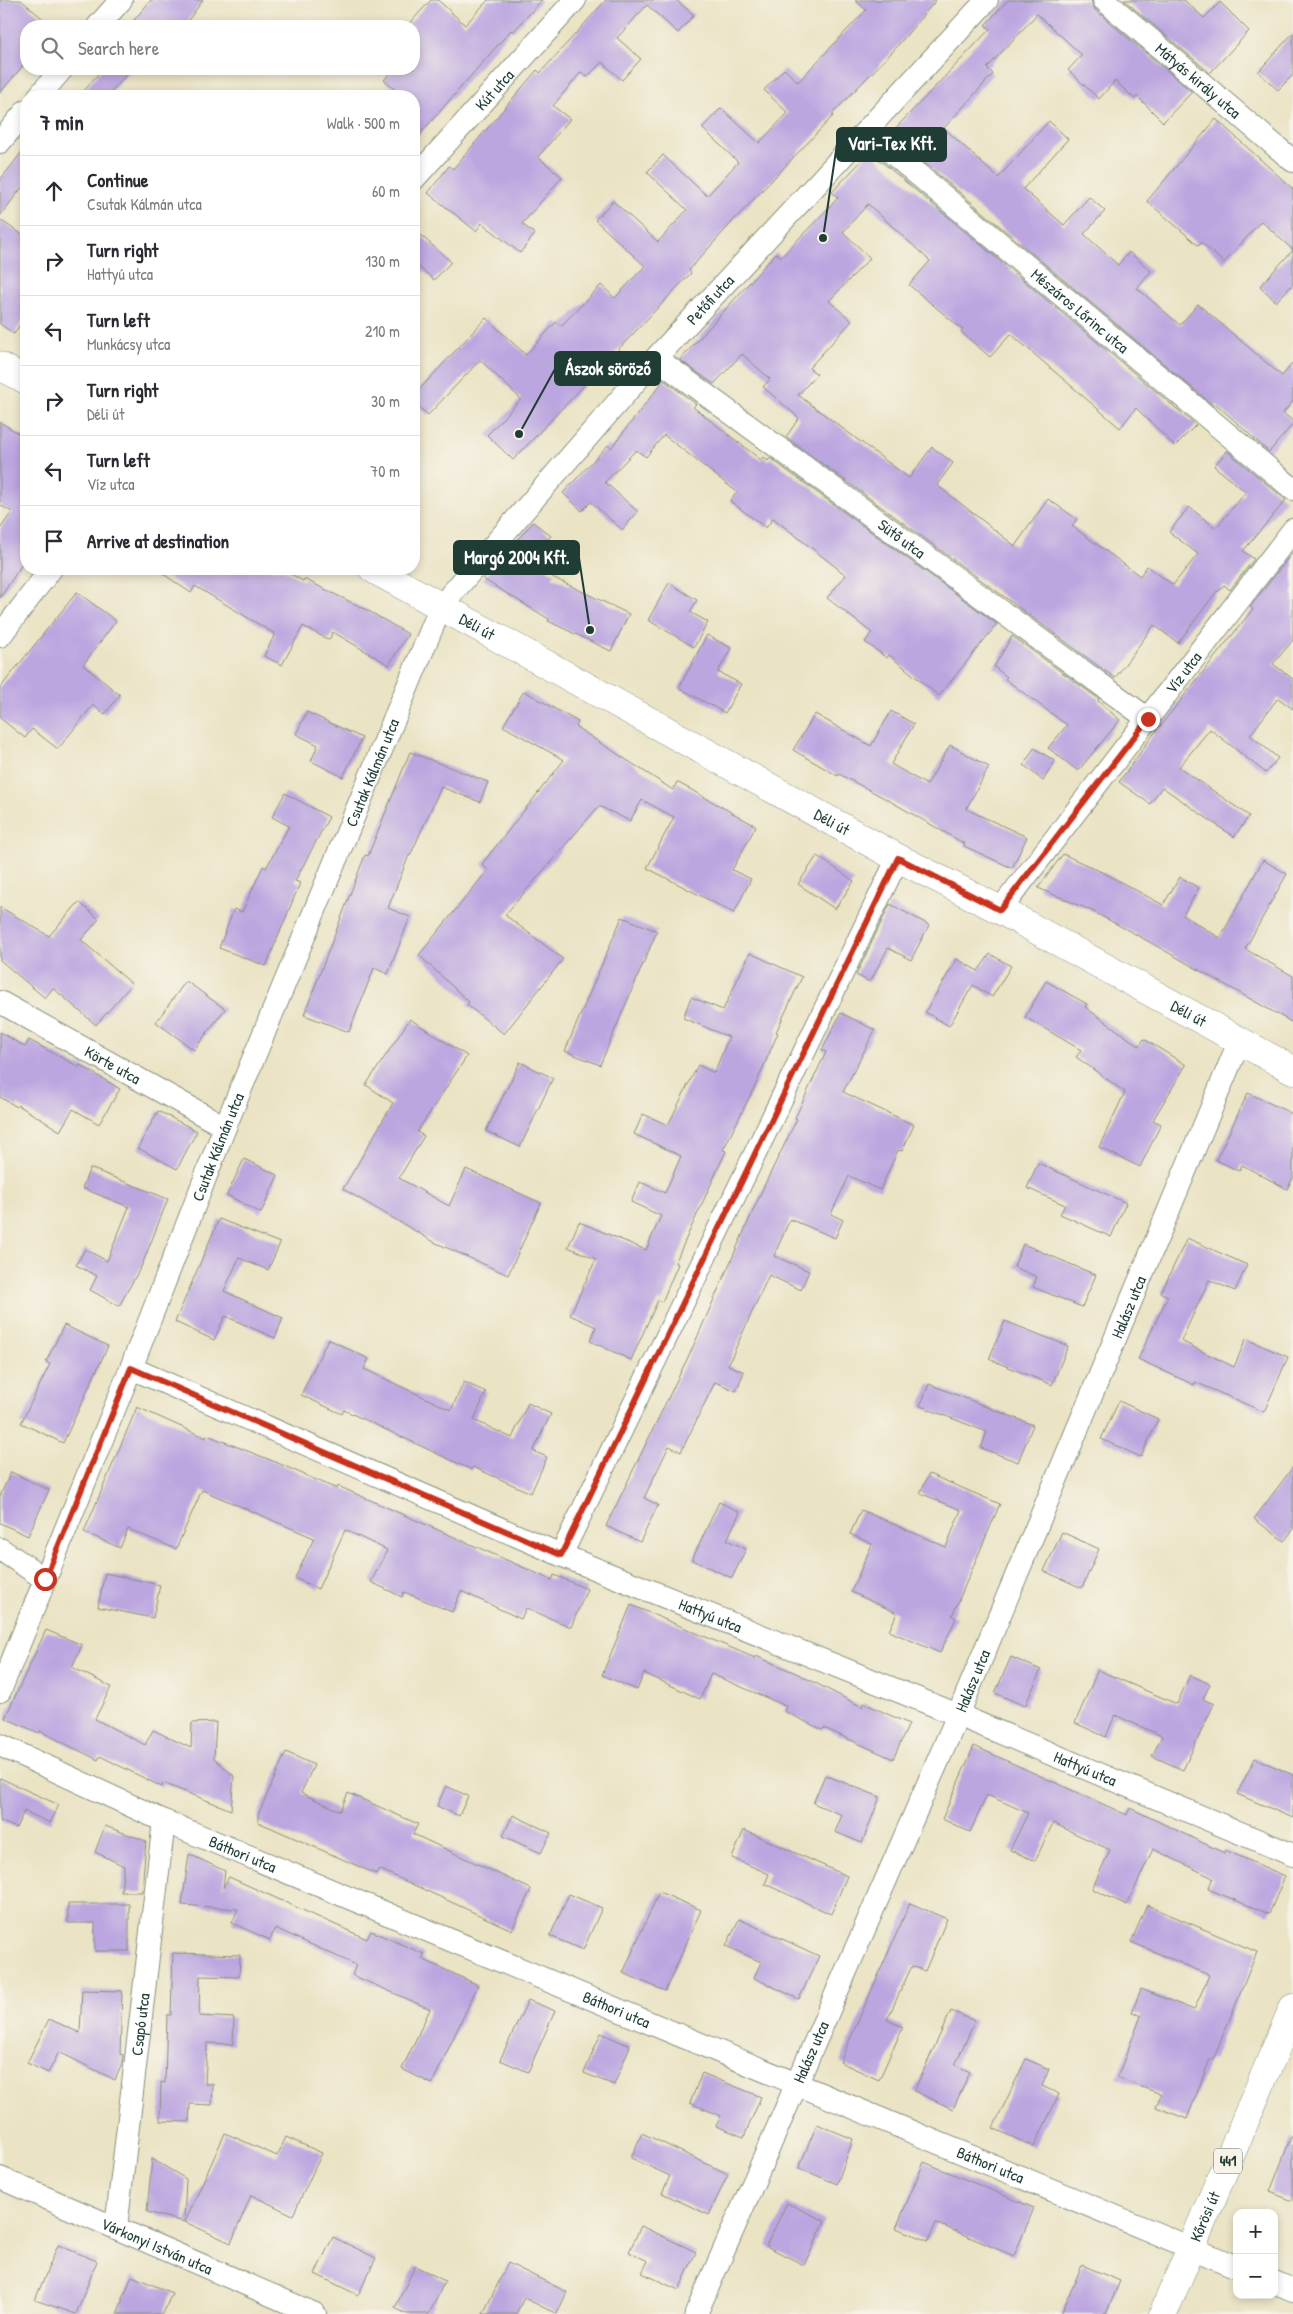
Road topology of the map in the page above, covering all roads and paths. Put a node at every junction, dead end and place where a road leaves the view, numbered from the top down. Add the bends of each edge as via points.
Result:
1 (121, 0) edge
2 (575, 0) edge
3 (987, 0) edge
4 (1104, 0) edge
5 (103, 20) edge
6 (57, 75) edge
7 (44, 90) edge
8 (20, 118) edge
9 (867, 132) junction
10 (0, 142) edge
11 (1293, 161) edge
12 (420, 172) edge
13 (656, 358) junction
14 (0, 366) edge
15 (20, 377) edge
16 (1293, 489) edge
17 (1293, 530) edge
18 (46, 575) edge
19 (384, 575) edge
20 (441, 606) junction
21 (0, 636) edge
22 (1148, 719) junction
23 (898, 858) junction
24 (1000, 910) junction
25 (0, 1002) edge
26 (1239, 1042) junction
27 (1293, 1070) edge
28 (225, 1127) junction
29 (131, 1368) junction
30 (0, 1549) edge
31 (561, 1555) junction
32 (45, 1579) junction
33 (0, 1691) edge
34 (958, 1715) junction
35 (0, 1745) edge
36 (164, 1821) junction
37 (1293, 1855) edge
38 (1293, 2008) edge
39 (796, 2085) junction
40 (0, 2178) edge
41 (116, 2228) junction
42 (1191, 2248) junction
43 (1233, 2265) edge
44 (1278, 2284) edge
45 (1293, 2290) edge
46 (315, 2314) edge
47 (696, 2314) edge
48 (1163, 2314) edge

1 - 5 street
2 - 12 street, Kút utca
3 - 9 street, Petőfi utca
4 - 11 street, Mátyás király utca
6 - 7 street
8 - 10 street
9 - 13 street, Petőfi utca
9 - 16 street, Mészáros Lőrinc utca
13 - 20 street, Petőfi utca
13 - 22 street, Sütő utca
14 - 15 street
17 - 22 street, Víz utca
18 - 21 street
19 - 20 street, Déli út
20 - 23 street, Déli út
20 - 28 street, Csutak Kálmán utca
22 - 24 street, Víz utca
23 - 24 street, Déli út
23 - 31 street
24 - 26 street, Déli út
25 - 28 street, Körte utca
26 - 27 street, Déli út
26 - 34 street, Halász utca
28 - 29 street, Csutak Kálmán utca
29 - 31 street, Hattyú utca
29 - 32 street, Csutak Kálmán utca
30 - 32 street
31 - 34 street, Hattyú utca
32 - 33 street, Csutak Kálmán utca
34 - 37 street, Hattyú utca
34 - 39 street, Halász utca
35 - 36 street, Báthori utca
36 - 39 street, Báthori utca
36 - 41 street, Csapó utca
38 - 42 street, Kőrösi út / 441
39 - 42 street, Báthori utca
39 - 47 street, Halász utca
40 - 41 street, Várkonyi István utca
41 - 46 street, Várkonyi István utca
42 - 43 street, Báthori utca
42 - 48 street, Kőrösi út / 441
44 - 45 street

